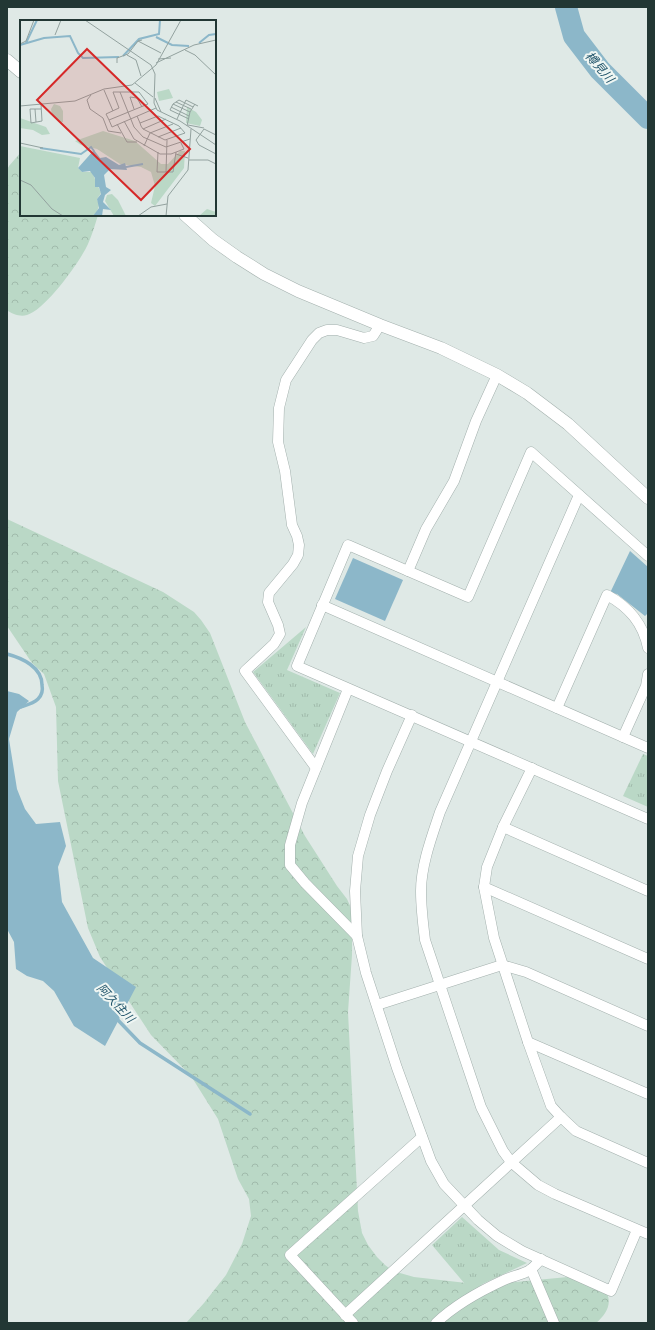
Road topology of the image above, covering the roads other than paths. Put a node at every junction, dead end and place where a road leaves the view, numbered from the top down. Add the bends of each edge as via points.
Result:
1 (7, 60) edge
2 (20, 71) edge
3 (186, 216) edge
4 (380, 325) junction
5 (497, 375) junction
6 (579, 495) junction
7 (648, 498) edge
8 (648, 556) edge
9 (408, 571) junction
10 (322, 605) junction
11 (648, 648) edge
12 (648, 674) edge
13 (497, 682) junction
14 (348, 689) junction
15 (557, 708) junction
16 (412, 715) junction
17 (623, 737) junction
18 (471, 742) junction
19 (648, 748) edge
20 (316, 768) junction
21 (532, 768) junction
22 (648, 819) edge
23 (503, 827) junction
24 (484, 888) junction
25 (648, 891) edge
26 (357, 936) junction
27 (648, 959) edge
28 (502, 965) junction
29 (440, 984) junction
30 (377, 1005) junction
31 (648, 1026) edge
32 (528, 1042) junction
33 (648, 1094) edge
34 (561, 1117) junction
35 (422, 1137) junction
36 (511, 1162) junction
37 (648, 1163) edge
38 (464, 1205) junction
39 (637, 1230) junction
40 (648, 1234) edge
41 (541, 1259) junction
42 (531, 1269) junction
43 (345, 1315) junction
44 (353, 1323) edge
45 (436, 1323) edge
46 (554, 1323) edge

1 - 2 street
3 - 4 street via 213,240 264,274
4 - 5 street via 441,348
4 - 20 street via 373,336 364,338 337,330 319,333 286,380 279,408 278,442 285,471 292,525 299,545 298,555 269,593 268,602 280,634 274,644 245,671
5 - 7 street via 556,415
5 - 9 street via 476,421 454,481 426,529
6 - 8 street
6 - 9 street via 531,452 468,597
6 - 13 street
9 - 10 street via 348,545
10 - 13 street
10 - 14 street via 297,666
11 - 15 street via 643,630 634,617 619,602 607,595
12 - 17 street via 646,686
13 - 15 street
13 - 18 street
14 - 16 street
14 - 20 street
15 - 17 street
16 - 18 street
16 - 26 street via 370,815 358,856 355,891
17 - 19 street
18 - 21 street
18 - 29 street via 440,812 427,852 421,889 425,940
20 - 26 street via 302,803 290,845 290,865
21 - 22 street
21 - 23 street
23 - 24 street via 487,867
23 - 25 street
24 - 27 street
24 - 28 street
26 - 30 street
28 - 29 street
28 - 31 street via 526,972
28 - 32 street
29 - 30 street
29 - 36 street via 481,1107
30 - 35 street
32 - 33 street
32 - 34 street via 551,1106
34 - 36 street
34 - 37 street via 576,1131
35 - 38 street via 431,1161 444,1184
35 - 43 street via 290,1255
36 - 38 street
36 - 39 street via 538,1185
38 - 41 street via 497,1236
38 - 43 street
39 - 40 street
39 - 41 street via 611,1291
41 - 42 street
42 - 45 street via 481,1291
42 - 46 street
43 - 44 street

